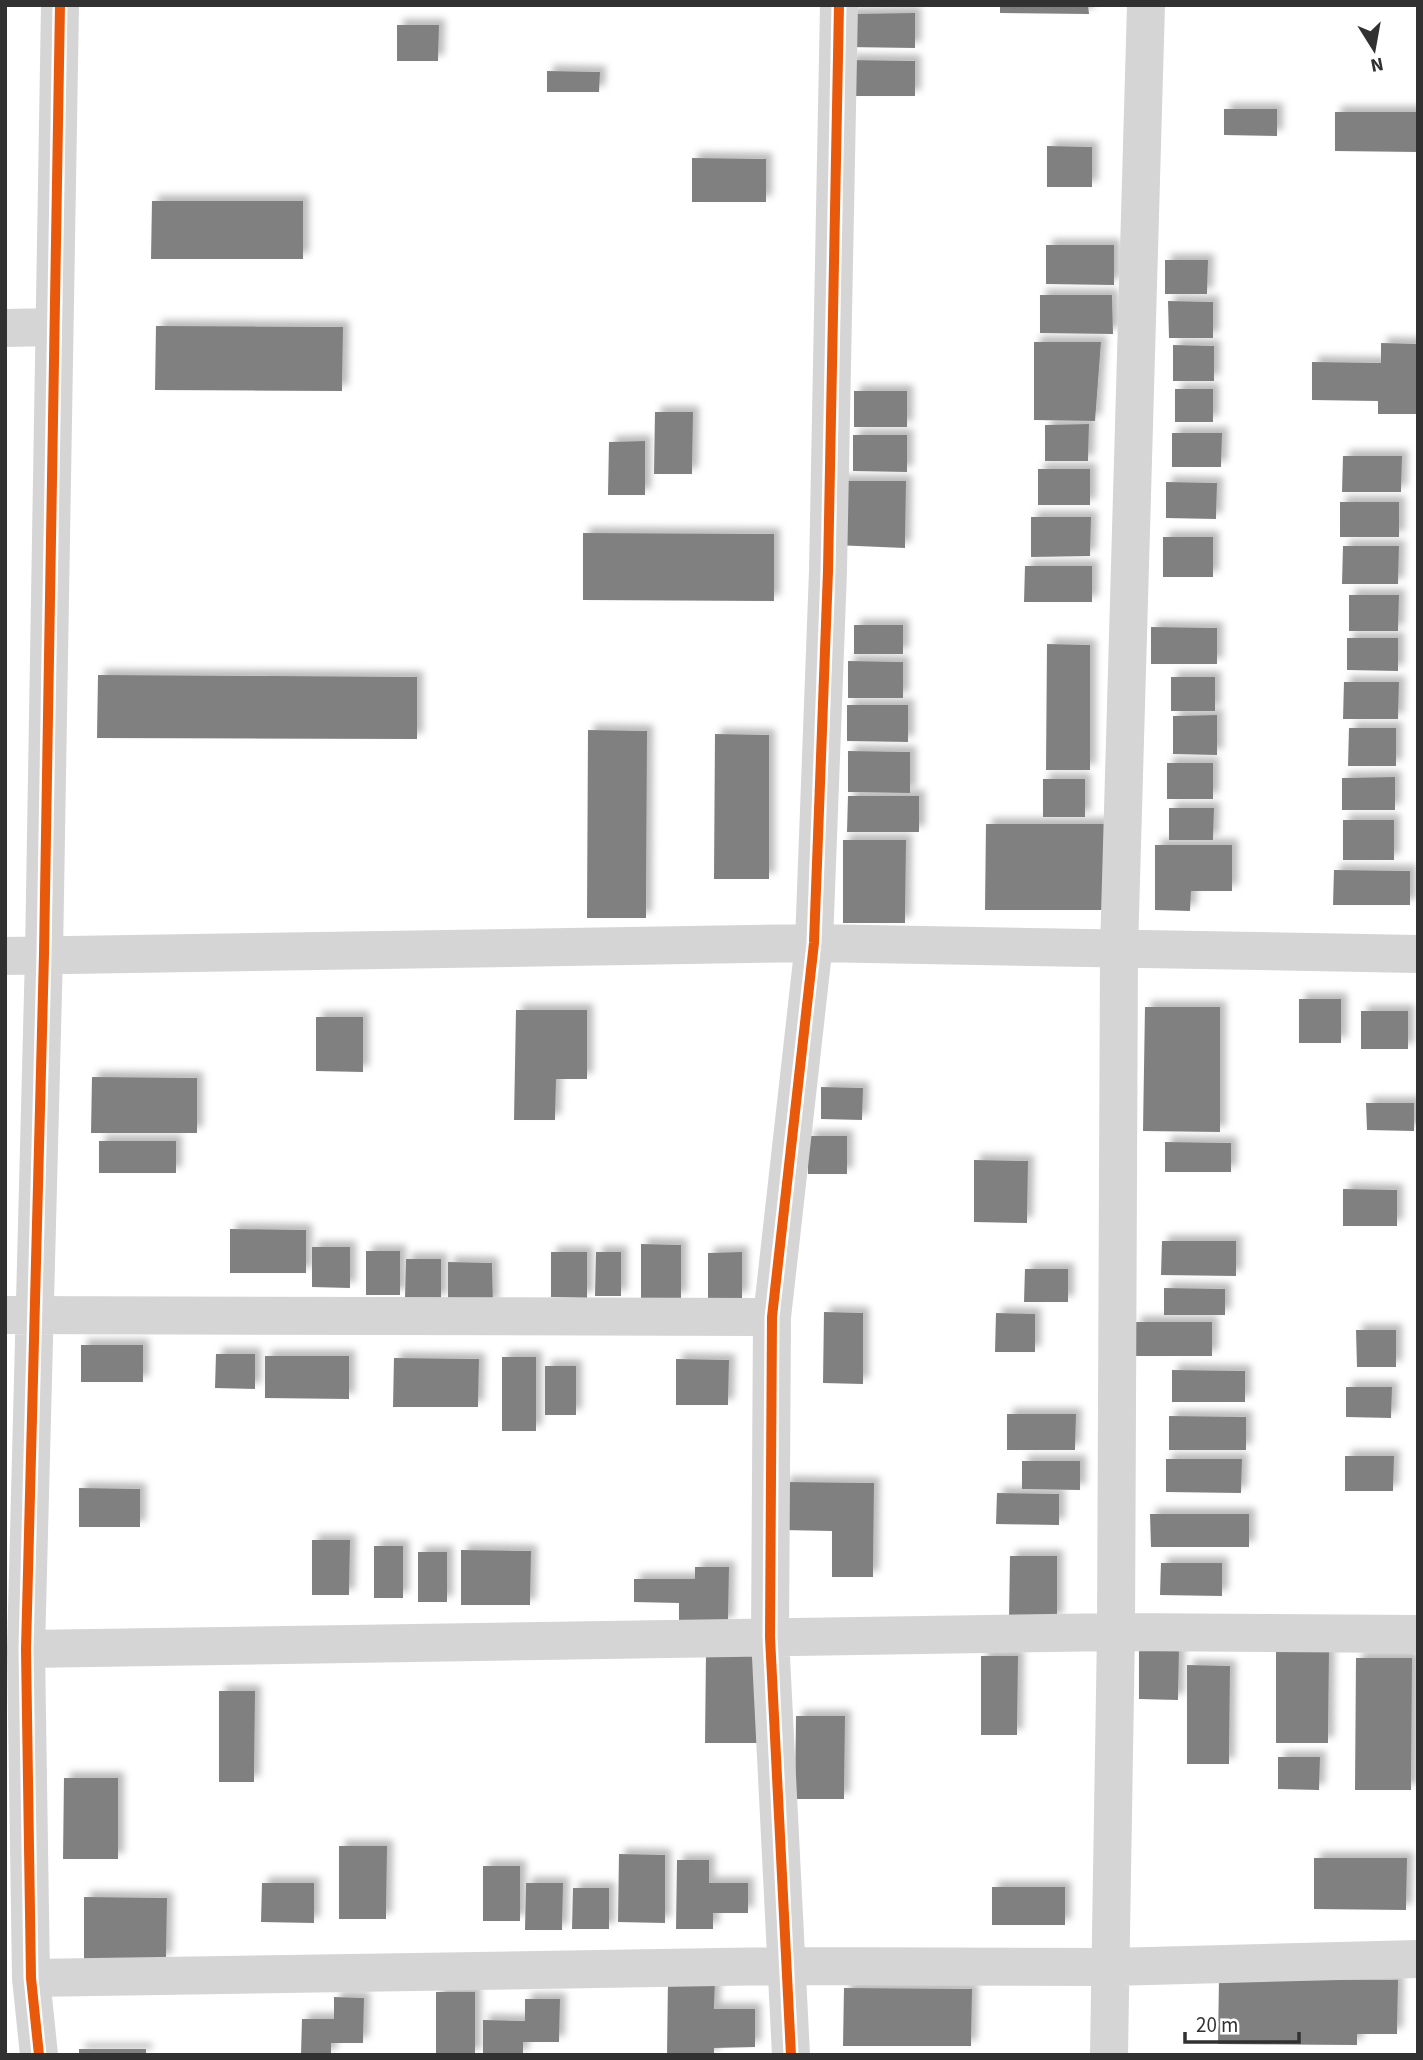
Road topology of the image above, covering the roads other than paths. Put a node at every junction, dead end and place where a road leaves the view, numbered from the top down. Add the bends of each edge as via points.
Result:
1 (60, 5) edge
2 (839, 5) edge
3 (1146, 5) edge
4 (54, 327) junction
5 (5, 328) edge
6 (814, 943) junction
7 (1119, 950) junction
8 (44, 954) junction
9 (1418, 954) edge
10 (5, 956) edge
11 (20, 1315) edge
12 (772, 1317) junction
13 (1116, 1632) junction
14 (1418, 1634) edge
15 (771, 1637) junction
16 (26, 1649) junction
17 (1418, 1959) edge
18 (786, 1966) junction
19 (1111, 1966) junction
20 (31, 1978) junction
21 (39, 2055) edge
22 (791, 2055) edge
23 (1110, 2055) edge

1 - 4 street
2 - 6 street via 828,571
3 - 7 street
4 - 5 street
4 - 8 street
6 - 7 street
6 - 8 street
6 - 12 street
7 - 9 street
7 - 13 street
8 - 10 street
8 - 11 street
11 - 12 street
11 - 16 street
12 - 15 street
13 - 14 street
13 - 15 street
13 - 19 street
15 - 16 street
15 - 18 street
16 - 20 street
17 - 19 street
18 - 19 street
18 - 20 street
18 - 22 street
19 - 23 street
20 - 21 street

